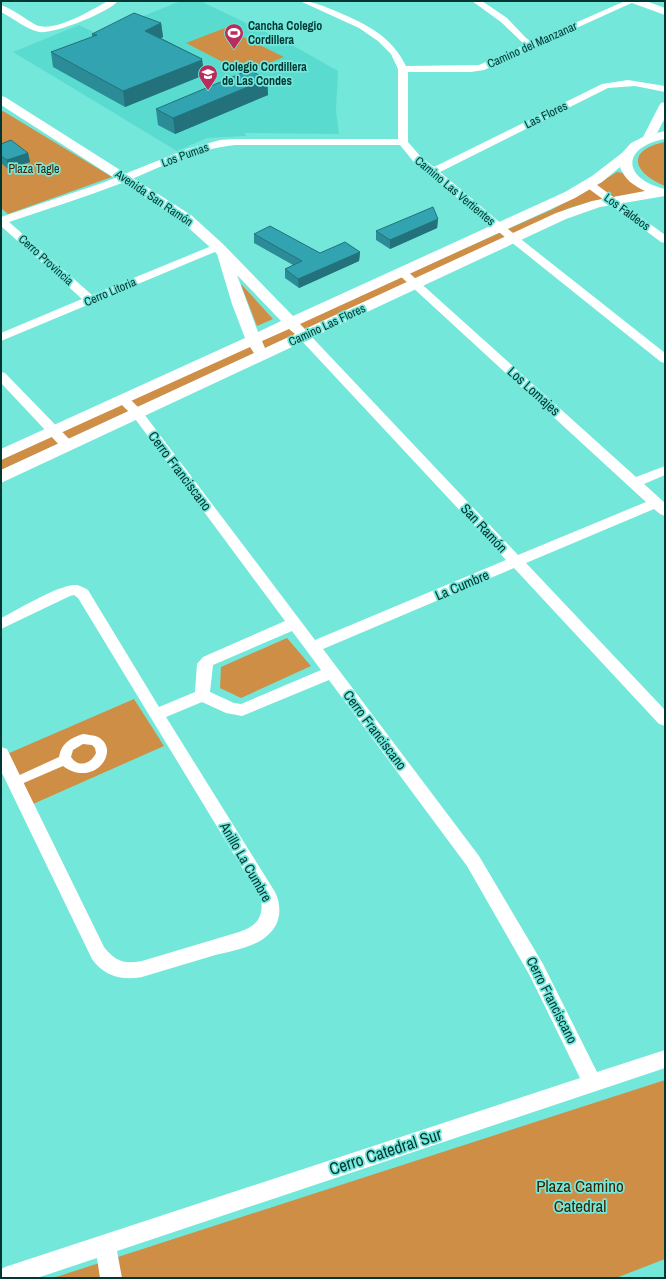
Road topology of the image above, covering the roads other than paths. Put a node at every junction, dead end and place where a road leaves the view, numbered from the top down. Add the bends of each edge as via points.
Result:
1 (114, 1) edge
2 (304, 1) edge
3 (476, 1) edge
4 (632, 1) edge
5 (636, 1) edge
6 (1, 8) edge
7 (665, 12) edge
8 (532, 46) junction
9 (403, 69) junction
10 (665, 89) edge
11 (3, 104) edge
12 (665, 106) edge
13 (665, 135) edge
14 (648, 139) junction
15 (403, 142) junction
16 (629, 154) junction
17 (433, 171) junction
18 (124, 178) junction
19 (589, 184) junction
20 (663, 193) edge
21 (612, 201) junction
22 (1, 221) edge
23 (499, 227) junction
24 (514, 238) junction
25 (665, 240) edge
26 (220, 249) junction
27 (402, 272) junction
28 (415, 284) junction
29 (90, 300) junction
30 (291, 322) junction
31 (304, 336) junction
32 (1, 337) edge
33 (253, 339) junction
34 (262, 356) junction
35 (665, 359) edge
36 (1, 376) edge
37 (123, 399) junction
38 (138, 413) junction
39 (54, 431) junction
40 (68, 446) junction
41 (1, 455) edge
42 (665, 470) edge
43 (1, 477) edge
44 (634, 483) junction
45 (661, 507) edge
46 (516, 562) junction
47 (295, 623) junction
48 (1, 624) edge
49 (313, 647) junction
50 (332, 672) junction
51 (202, 695) junction
52 (156, 716) junction
53 (665, 720) edge
54 (1, 754) edge
55 (66, 759) dead end
56 (15, 782) junction
57 (665, 1059) edge
58 (592, 1082) junction
59 (105, 1245) junction
60 (5, 1278) edge
61 (111, 1278) edge

1 - 6 street via 57,28 45,30 36,28
2 - 9 street via 350,20 372,33 389,46
3 - 8 street via 504,20
4 - 8 street, Camino del Manzanar
5 - 7 street
8 - 9 street, Camino del Manzanar via 476,68
9 - 15 street
10 - 17 street, Las Flores via 630,83 605,86
11 - 18 street, Avenida San Ramón
12 - 14 street
13 - 14 street
14 - 16 street, Camino Las Flores via 633,148
15 - 17 street, Camino Las Vertientes via 417,159
15 - 18 street, Los Pumas via 221,143 196,149
16 - 19 street, Camino Las Flores
16 - 20 street via 626,165 633,177
17 - 23 street, Camino Las Vertientes
18 - 22 street, Los Pumas
18 - 26 street, Avenida San Ramón via 186,218
19 - 21 street, Los Faldeos
19 - 23 street, Camino Las Flores
20 - 21 street, Camino Las Flores
21 - 24 street, Camino Las Flores via 572,212
21 - 25 street, Los Faldeos
22 - 29 street, Cerro Provincia
23 - 24 street, Camino Las Vertientes
23 - 27 street, Camino Las Flores
24 - 28 street, Camino Las Flores
24 - 35 street, Camino Las Vertientes
26 - 29 street, Cerro Litoria
26 - 30 street, Avenida San Ramón
26 - 33 street
27 - 28 street, Los Lomajes
27 - 30 street, Camino Las Flores
28 - 31 street, Camino Las Flores
28 - 44 street, Los Lomajes
29 - 32 street, Cerro Litoria
30 - 31 street, Avenida San Ramón
30 - 33 street, Camino Las Flores
31 - 34 street, Camino Las Flores
31 - 46 street, San Ramón
33 - 34 street
33 - 37 street, Camino Las Flores
34 - 38 street, Camino Las Flores
36 - 39 street
37 - 38 street, Cerro Franciscano
37 - 39 street, Camino Las Flores
38 - 40 street, Camino Las Flores
38 - 47 street, Cerro Franciscano
39 - 40 street
39 - 41 street, Camino Las Flores
40 - 43 street, Camino Las Flores
42 - 44 street
44 - 45 street, Los Lomajes
45 - 46 street, La Cumbre
46 - 49 street, La Cumbre
46 - 53 street, San Ramón
47 - 49 street, Cerro Franciscano
47 - 51 street via 208,661 205,664
48 - 52 street, Anillo La Cumbre via 67,591 80,592
49 - 50 street, Cerro Franciscano
50 - 51 street via 242,710 232,709
50 - 58 street, Cerro Franciscano via 473,861 540,974 568,1027
51 - 52 street
52 - 56 street, Anillo La Cumbre via 269,896 272,905 268,921 263,928 247,938 137,970 124,971 108,966 98,953
54 - 56 street, Anillo La Cumbre
55 - 56 street
57 - 58 street, Cerro Catedral Sur
58 - 59 street, Cerro Catedral Sur
59 - 60 street, Cerro Catedral Sur
59 - 61 street

